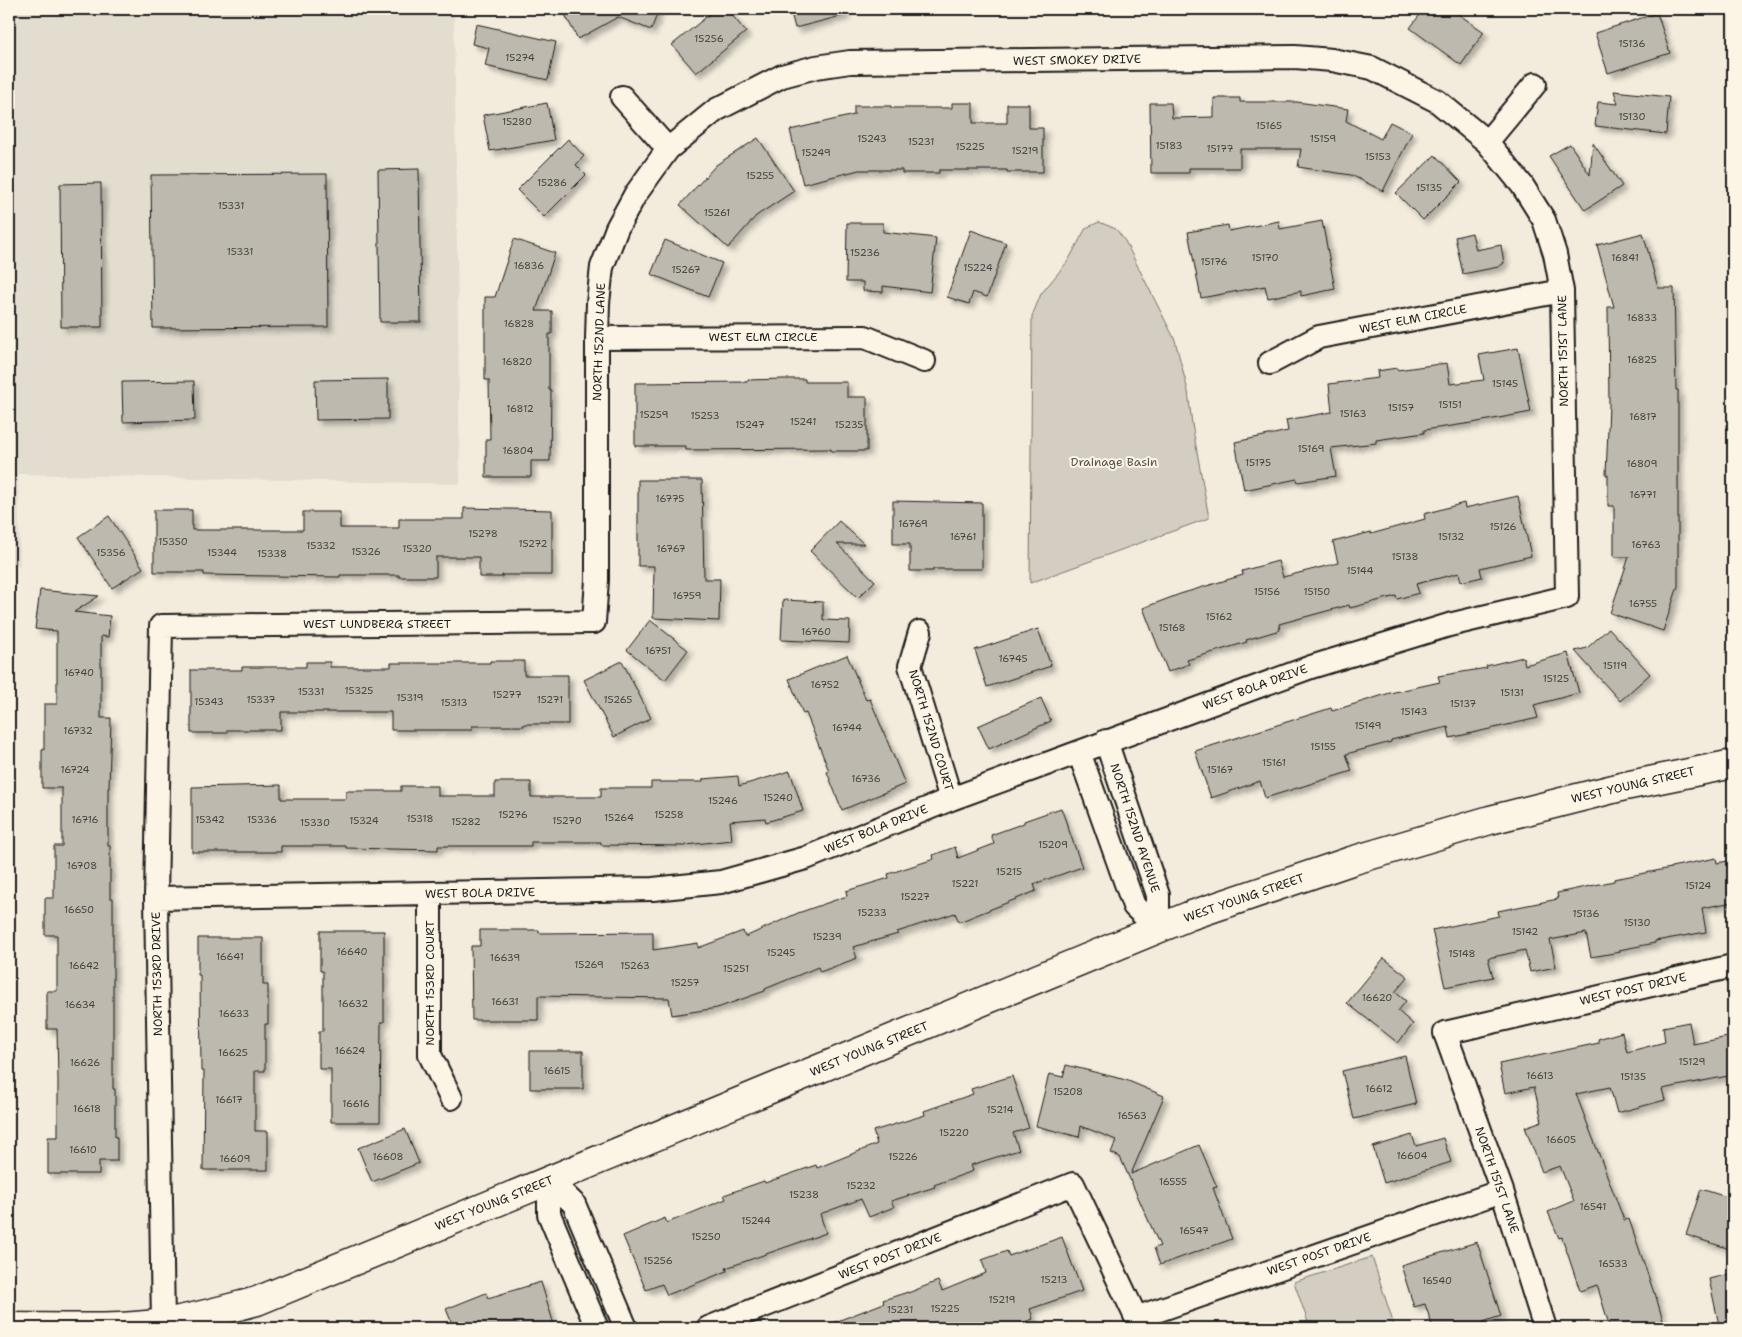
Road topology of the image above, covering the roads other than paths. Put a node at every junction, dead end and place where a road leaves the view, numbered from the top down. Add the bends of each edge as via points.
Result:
1 (1535, 84) dead end
2 (622, 98) dead end
3 (1487, 142) junction
4 (668, 149) junction
5 (1562, 290) junction
6 (597, 338) junction
7 (924, 362) dead end
8 (1270, 363) dead end
9 (1567, 597) joint
10 (594, 622) joint
11 (161, 626) joint
12 (920, 632) dead end
13 (1106, 741) junction
14 (1080, 752) junction
15 (1733, 764) edge
16 (951, 799) junction
17 (430, 894) junction
18 (156, 898) junction
19 (1158, 929) junction
20 (1733, 966) edge
21 (1445, 1033) joint
22 (451, 1098) dead end
23 (549, 1180) junction
24 (1502, 1191) junction
25 (163, 1323) junction
26 (1139, 1323) edge
27 (9, 1327) edge
28 (597, 1328) edge
29 (626, 1328) edge
30 (708, 1328) edge
31 (1545, 1328) edge

1 - 3 street
2 - 4 street
3 - 4 street, WEST SMOKEY DRIVE via 1437,102 1372,68 1295,57 850,62 782,76 716,110
3 - 5 street, NORTH 151ST LANE via 1522,185 1544,220
4 - 6 street, NORTH 152ND LANE via 635,195 605,259 598,303
5 - 8 street, WEST ELM CIRCLE via 1319,337
5 - 9 street, NORTH 151ST LANE
6 - 7 street, WEST ELM CIRCLE via 865,337
6 - 10 street, NORTH 152ND LANE via 597,580
9 - 13 street, WEST BOLA DRIVE via 1449,625 1311,667
10 - 11 street, WEST LUNDBERG STREET
11 - 18 street, NORTH 153RD DRIVE
12 - 16 street, NORTH 152ND COURT via 910,666
13 - 14 street, WEST BOLA DRIVE
13 - 19 street, NORTH 152ND AVENUE via 1158,895
14 - 16 street, WEST BOLA DRIVE
14 - 19 street, NORTH 152ND AVENUE via 1134,906
15 - 19 street, WEST YOUNG STREET via 1625,786 1490,820 1322,870
16 - 17 street, WEST BOLA DRIVE via 806,858 721,882 653,889
17 - 18 street, WEST BOLA DRIVE
17 - 22 street, NORTH 153RD COURT via 430,1055
18 - 25 street, NORTH 153RD DRIVE
19 - 23 street, WEST YOUNG STREET
20 - 21 street, WEST POST DRIVE
21 - 24 street, NORTH 151ST LANE
23 - 25 street, WEST YOUNG STREET via 256,1301
23 - 28 street via 549,1214
23 - 29 street via 574,1204
24 - 26 street, WEST POST DRIVE
24 - 31 street, NORTH 151ST LANE
25 - 27 street, WEST YOUNG STREET via 114,1327
26 - 30 street, WEST POST DRIVE via 1073,1184

